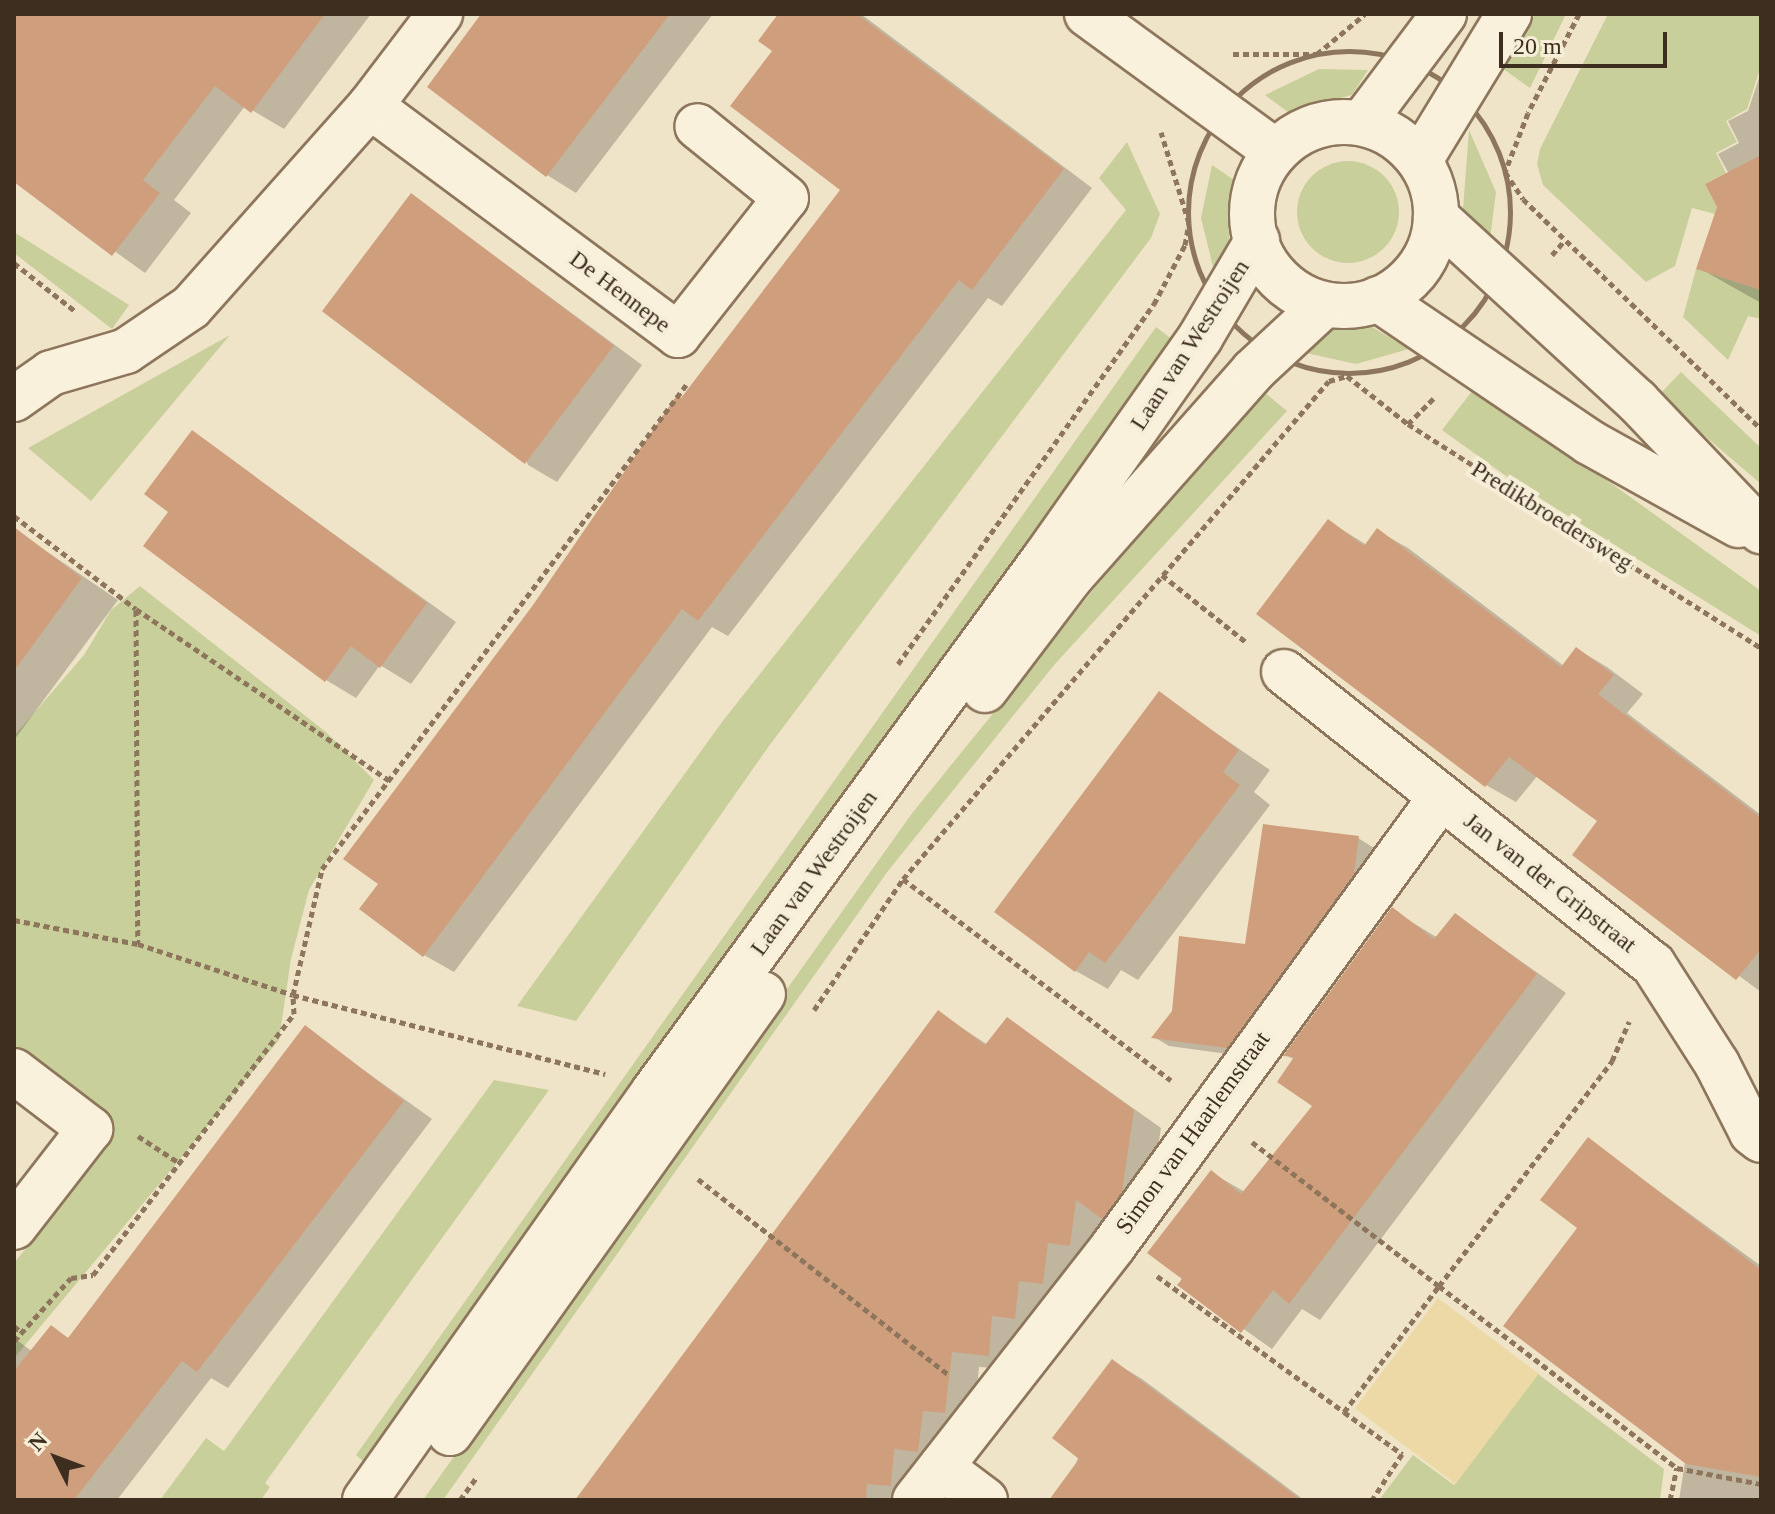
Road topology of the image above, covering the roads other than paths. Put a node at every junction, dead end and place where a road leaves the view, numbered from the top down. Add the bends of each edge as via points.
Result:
1 (440, 14) edge
2 (1087, 14) edge
3 (1444, 14) edge
4 (1509, 14) edge
5 (370, 106) junction
6 (1363, 122) junction
7 (697, 126) dead end
8 (1275, 151) junction
9 (1420, 160) junction
10 (1436, 217) junction
11 (1257, 241) junction
12 (1378, 299) junction
13 (1324, 305) junction
14 (14, 399) edge
15 (1761, 531) edge
16 (1761, 538) edge
17 (1284, 672) road end
18 (1441, 797) junction
19 (14, 1071) edge
20 (1761, 1140) edge
21 (14, 1227) edge
22 (928, 1484) edge
23 (365, 1500) edge
24 (402, 1500) edge
25 (985, 1500) edge

1 - 5 street
2 - 8 street
3 - 6 street
4 - 9 street
5 - 7 street, De Hennepe via 678,335 786,198
5 - 14 street via 191,307 126,351 51,373
6 - 8 street via 1331,121 1300,131
6 - 9 street via 1390,132
8 - 11 street via 1256,185 1251,224
9 - 10 street via 1435,194
10 - 12 street via 1421,265 1396,292
10 - 15 street via 1637,401
11 - 13 street via 1263,261 1290,290
11 - 23 street, Laan van Westroijen via 1044,559
12 - 13 street
12 - 16 street via 1589,442
13 - 24 street, Laan van Westroijen via 1070,578 863,851
17 - 18 street, Jan van der Gripstraat
18 - 20 street, Jan van der Gripstraat via 1653,964 1717,1064 1752,1133
18 - 22 street, Simon van Haarlemstraat via 1209,1108 1114,1245
19 - 21 street via 90,1129
22 - 25 street, Simon van Haarlemstraat

